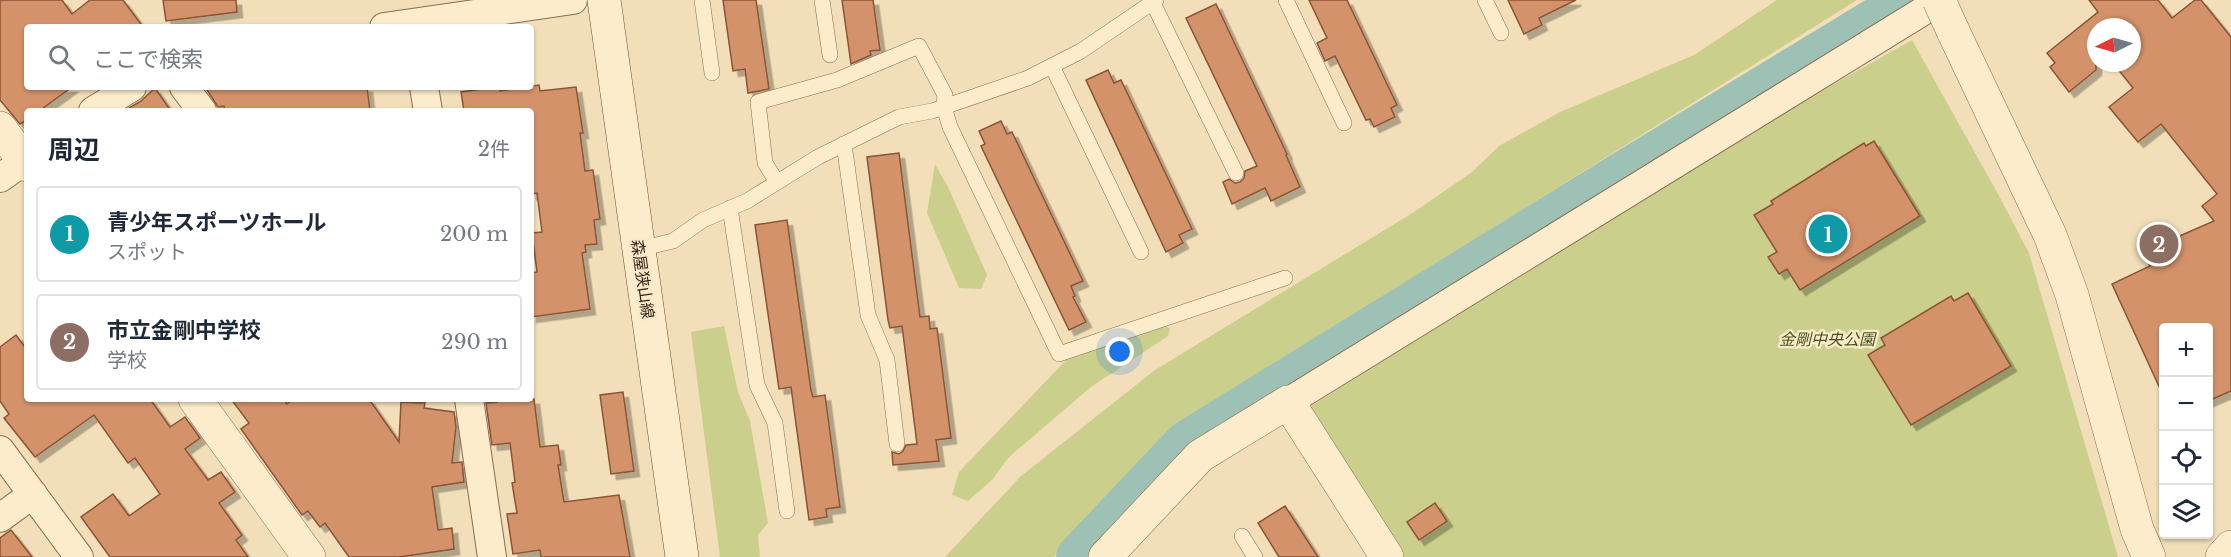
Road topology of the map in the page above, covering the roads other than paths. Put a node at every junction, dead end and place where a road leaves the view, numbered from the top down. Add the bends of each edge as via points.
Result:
1 (573, 0) edge
2 (604, 0) edge
3 (702, 0) edge
4 (822, 0) edge
5 (1286, 0) edge
6 (1485, 0) edge
7 (1940, 0) edge
8 (1155, 1) edge
9 (414, 17) edge
10 (393, 24) edge
11 (1501, 33) dead end
12 (830, 55) dead end
13 (1052, 66) junction
14 (712, 73) dead end
15 (127, 90) edge
16 (186, 90) edge
17 (424, 90) edge
18 (944, 107) junction
19 (98, 108) edge
20 (200, 108) edge
21 (428, 108) edge
22 (1344, 123) dead end
23 (0, 128) edge
24 (844, 144) junction
25 (19, 166) edge
26 (1236, 174) dead end
27 (777, 182) junction
28 (730, 208) junction
29 (639, 249) junction
30 (1141, 252) dead end
31 (1285, 278) dead end
32 (197, 402) edge
33 (469, 402) edge
34 (1288, 402) junction
35 (897, 444) dead end
36 (0, 450) edge
37 (33, 495) junction
38 (787, 511) dead end
39 (0, 518) edge
40 (1242, 536) dead end
41 (2231, 547) edge
42 (79, 557) edge
43 (309, 557) edge
44 (492, 557) edge
45 (682, 557) edge
46 (1105, 557) edge
47 (1255, 557) edge
48 (1387, 557) edge
49 (2149, 557) edge
50 (2222, 557) edge

1 - 9 street
2 - 29 street, 森屋狭山線
3 - 14 lane
4 - 12 lane
5 - 22 lane
6 - 11 lane
7 - 34 street
7 - 49 street, bridge via 2054,245 2072,295 2137,529
8 - 13 lane
8 - 26 lane
9 - 10 street
13 - 18 lane
13 - 30 lane
15 - 19 street
16 - 20 street
17 - 21 street
18 - 24 lane via 899,117
18 - 27 lane via 945,96 919,46 837,80 758,102 765,163
18 - 31 lane via 950,127 1059,354
23 - 25 street
24 - 27 lane
24 - 35 lane via 868,315 887,360
27 - 28 lane
28 - 29 lane via 703,220 673,241
28 - 38 lane via 757,385 775,423
29 - 45 street, 森屋狭山線
32 - 43 street
33 - 44 street
34 - 46 street via 1200,456
34 - 48 street
36 - 37 street
37 - 39 street
37 - 42 street
40 - 47 lane
41 - 50 street

